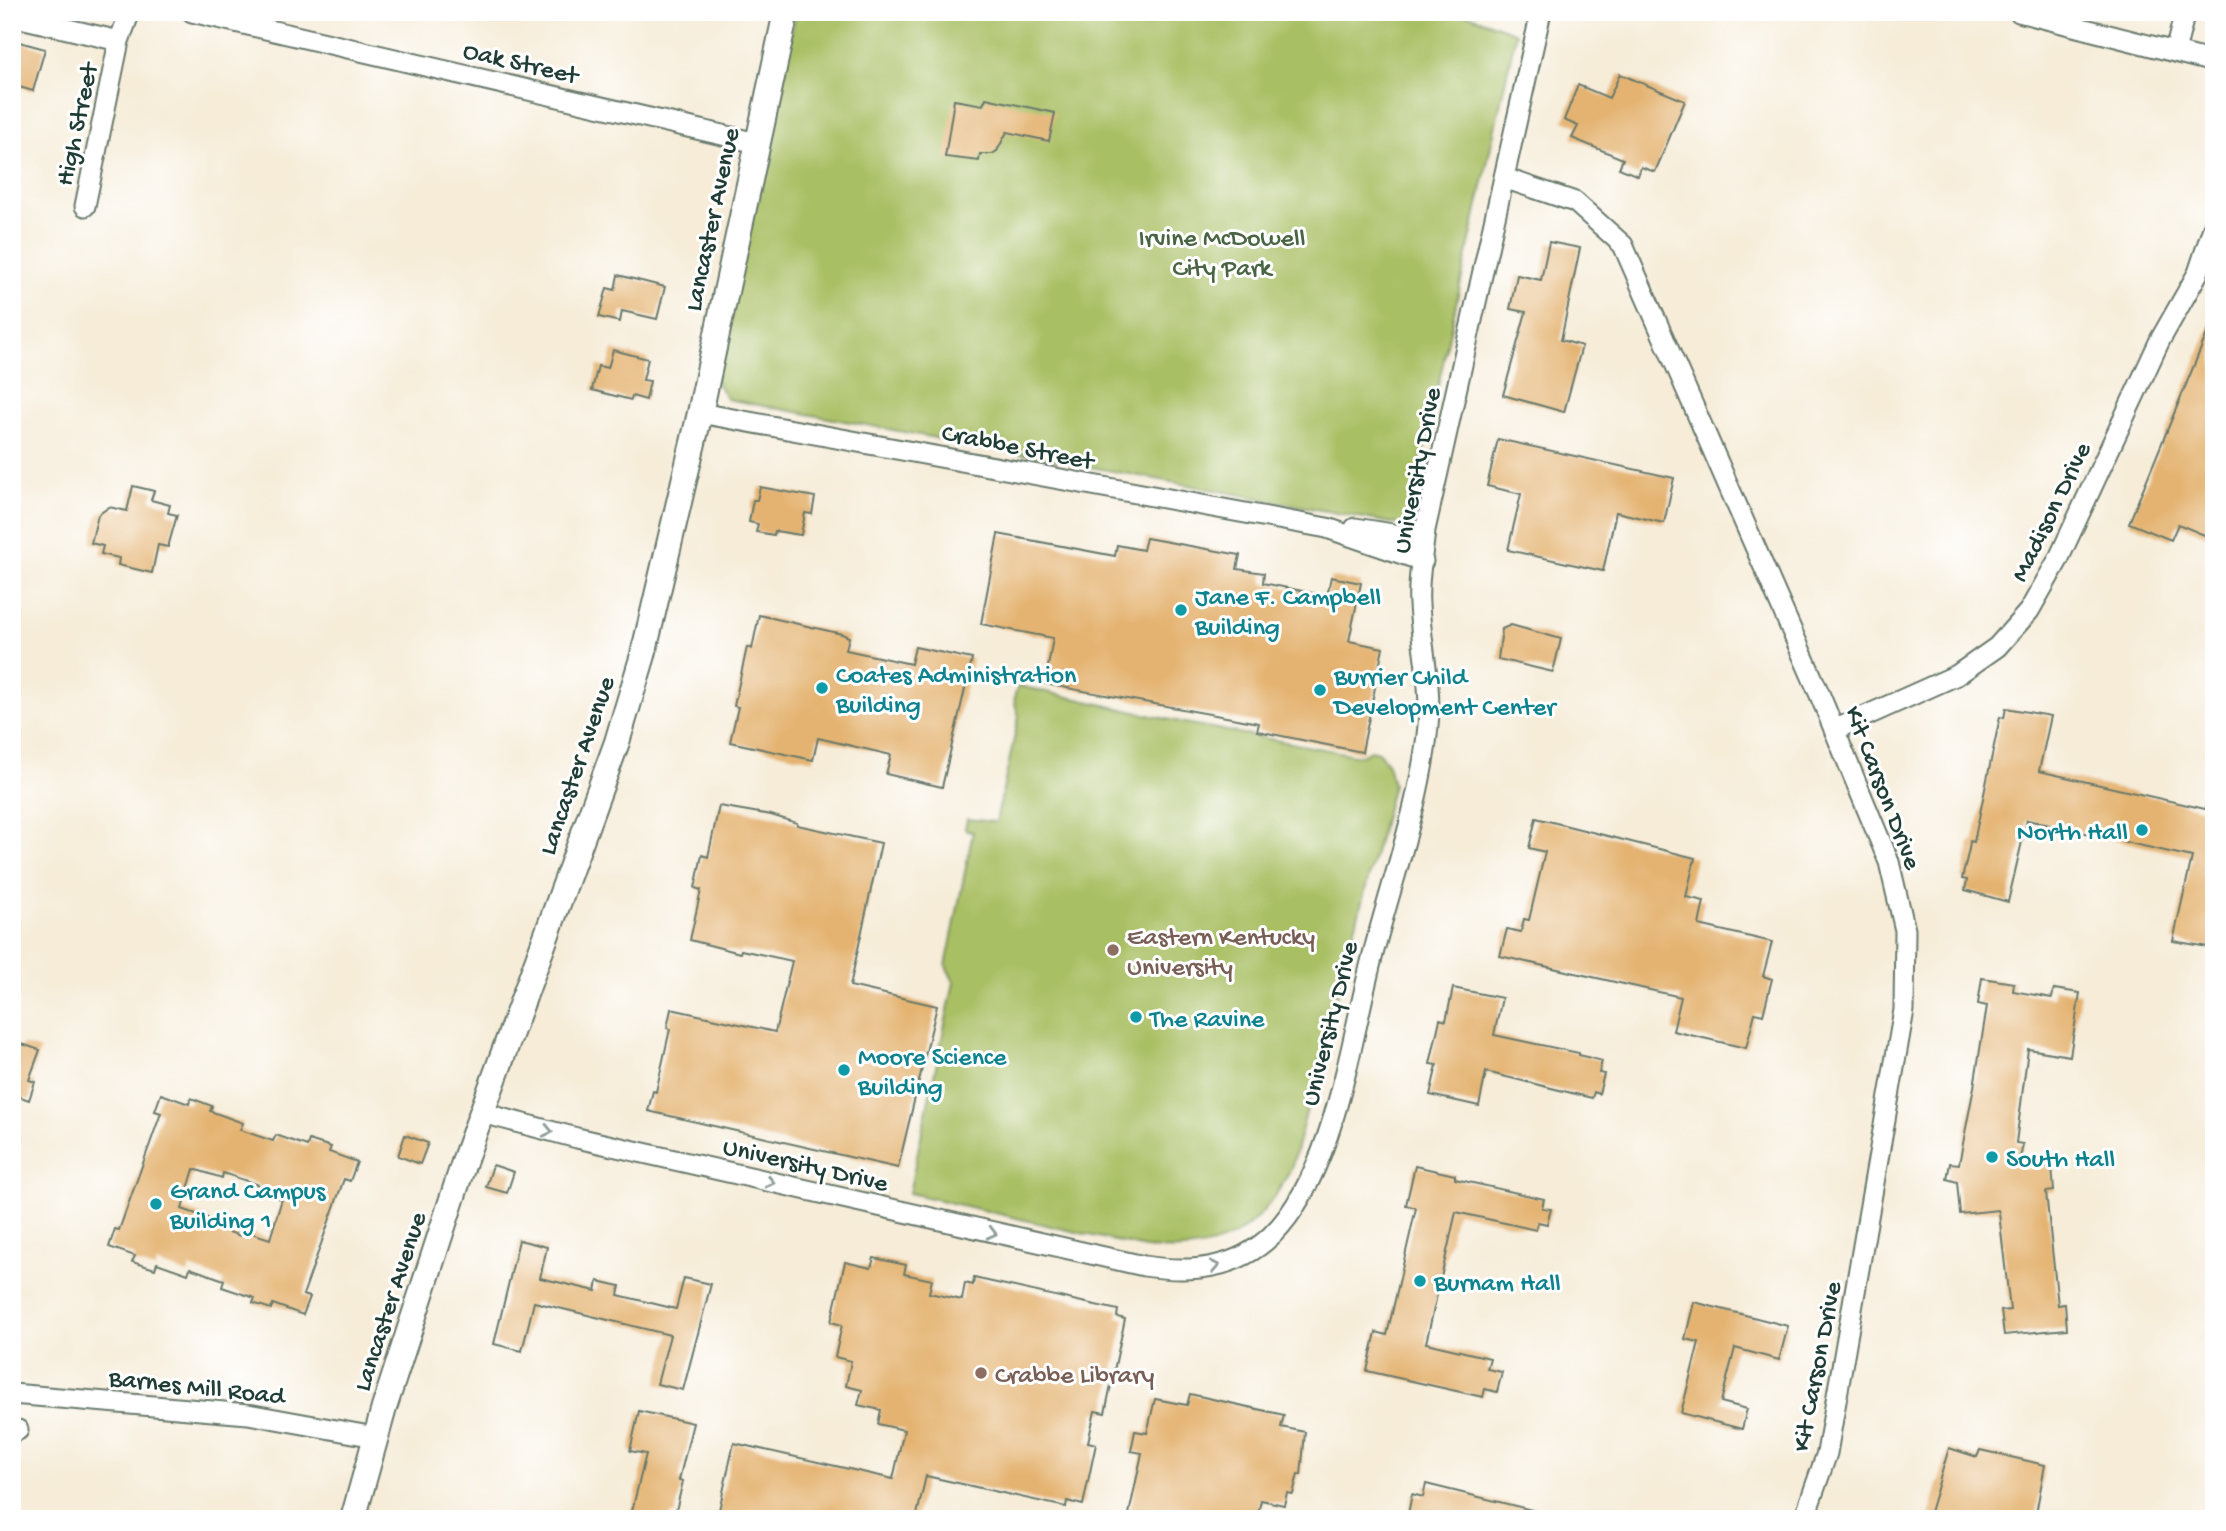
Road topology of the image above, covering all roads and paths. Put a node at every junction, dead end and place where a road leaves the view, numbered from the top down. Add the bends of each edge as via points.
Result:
1 (130, 12) edge
2 (192, 12) edge
3 (786, 12) edge
4 (1541, 12) edge
5 (2019, 12) edge
6 (2185, 12) edge
7 (12, 16) edge
8 (119, 41) junction
9 (2175, 52) junction
10 (2214, 62) edge
11 (757, 143) junction
12 (1504, 178) junction
13 (85, 206) dead end
14 (2214, 225) edge
15 (700, 413) junction
16 (1326, 528) junction
17 (1424, 539) junction
18 (1423, 561) junction
19 (1835, 730) junction
20 (482, 1113) junction
21 (12, 1394) edge
22 (375, 1437) junction
23 (353, 1519) edge
24 (1804, 1519) edge

1 - 8 street, High Street
2 - 11 street, Oak Street
3 - 11 main road, Lancaster Avenue
4 - 12 street, University Drive
5 - 9 street
6 - 9 street
7 - 8 street
8 - 13 street, High Street
9 - 10 street
11 - 15 main road, Lancaster Avenue
12 - 17 street, University Drive
12 - 19 street, Kit Carson Drive via 1575,202 1623,245
14 - 19 street, Madison Drive via 2198,274 2160,340 2058,560 2029,611 1997,647 1957,675
15 - 16 street, Crabbe Street
15 - 20 main road, Lancaster Avenue via 643,655 617,742
16 - 17 street, Crabbe Street
16 - 18 street, Crabbe Street
17 - 18 street, University Drive
20 -> 18 street, University Drive via 1104,1259 1190,1270 1232,1263 1245,1256 1276,1231 1300,1199 1320,1154 1354,1039 1428,727 1428,680 1418,601
19 - 24 street, Kit Carson Drive via 1889,862 1901,904 1904,1010 1827,1453
20 - 22 main road, Lancaster Avenue
21 - 22 street, Barnes Mill Road via 248,1414
22 - 23 main road, Lancaster Avenue

